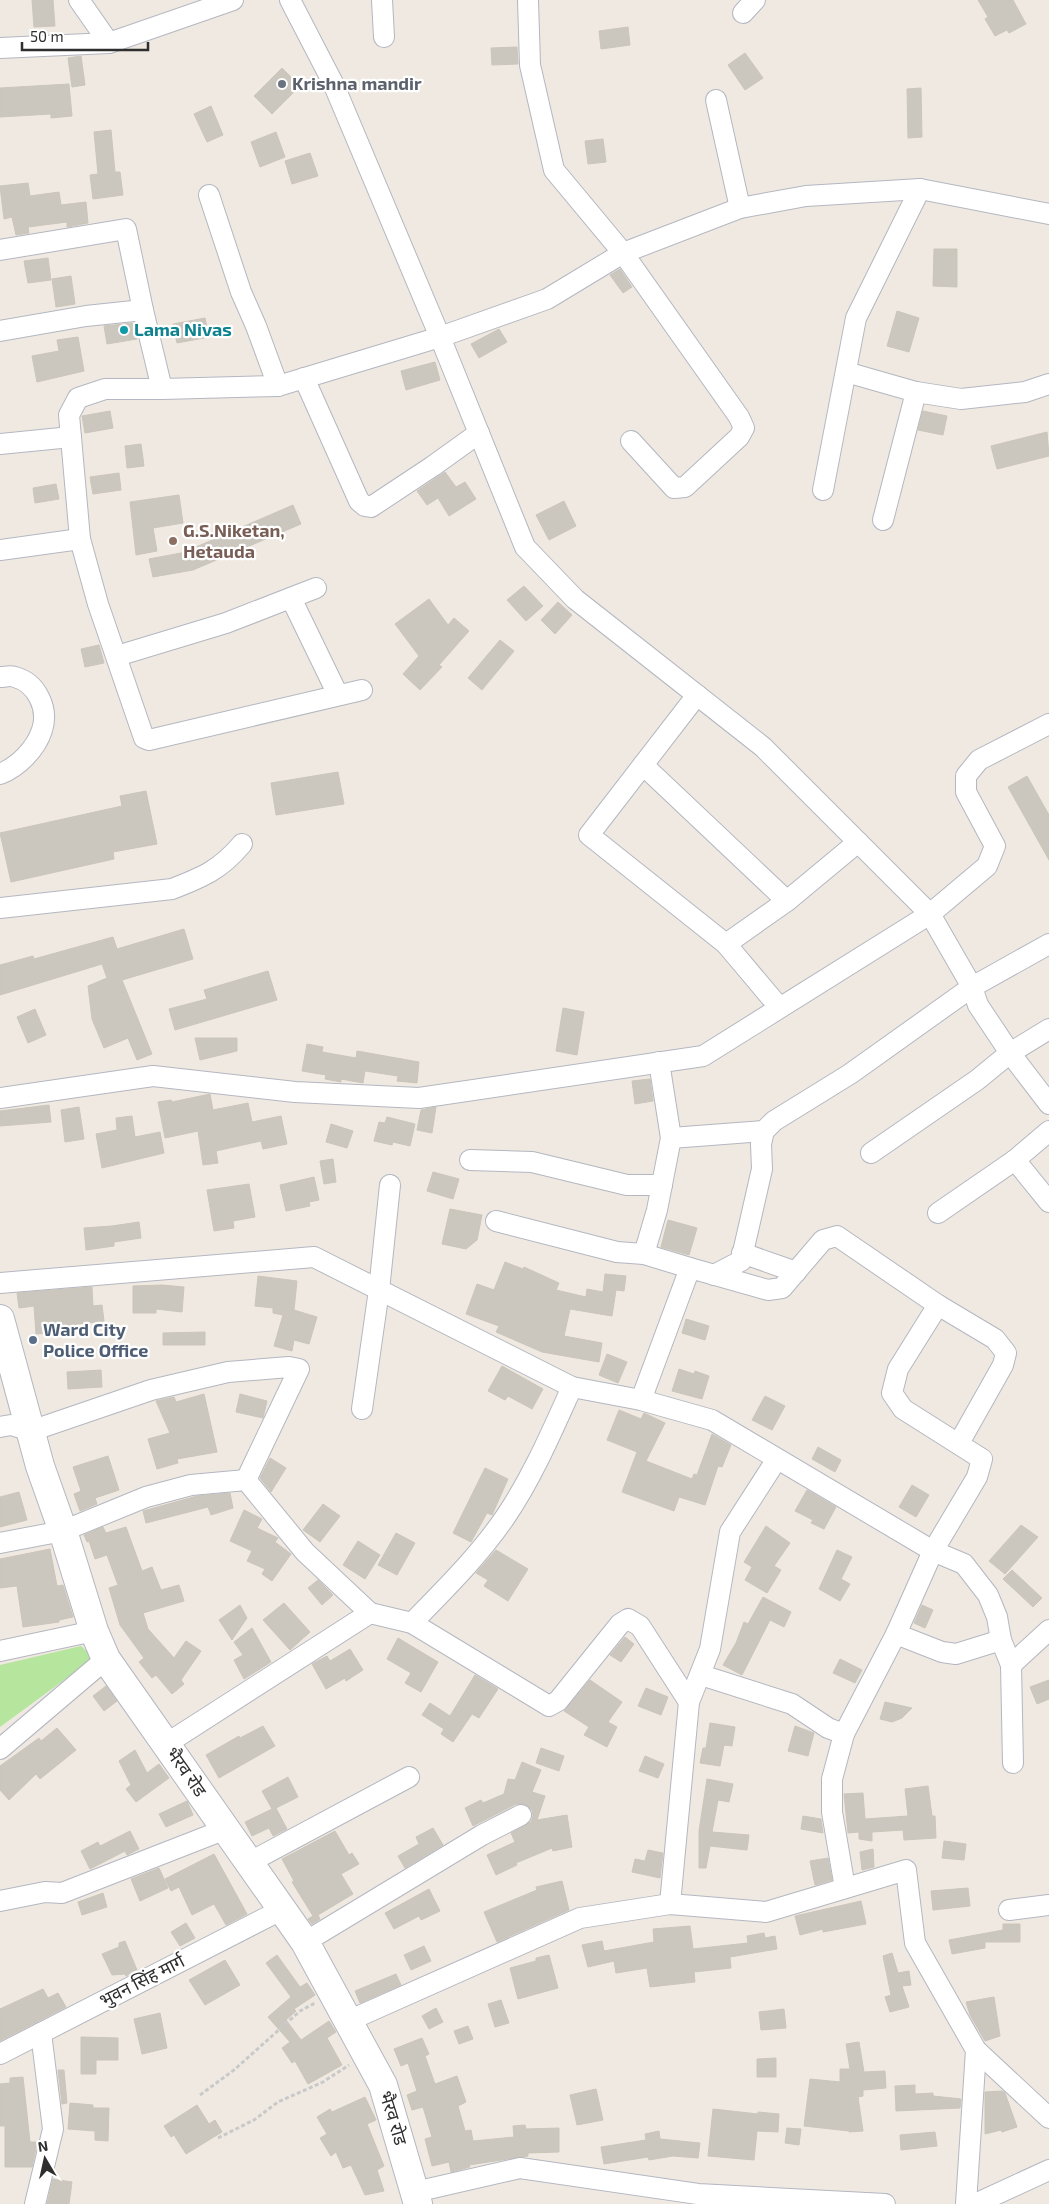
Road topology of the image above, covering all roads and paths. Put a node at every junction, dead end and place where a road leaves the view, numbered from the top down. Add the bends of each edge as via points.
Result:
1 (79, 0) edge
2 (233, 0) edge
3 (290, 0) edge
4 (382, 0) edge
5 (528, 0) edge
6 (384, 37) dead end
7 (109, 43) junction
8 (0, 48) edge
9 (716, 100) dead end
10 (920, 188) junction
11 (209, 195) dead end
12 (740, 208) junction
13 (1049, 214) edge
14 (0, 250) edge
15 (623, 253) junction
16 (143, 310) junction
17 (0, 331) edge
18 (440, 337) junction
19 (846, 372) junction
20 (304, 378) junction
21 (1049, 384) edge
22 (278, 386) junction
23 (162, 389) junction
24 (916, 392) junction
25 (479, 433) junction
26 (72, 437) junction
27 (631, 442) dead end
28 (0, 444) edge
29 (823, 490) dead end
30 (883, 520) dead end
31 (80, 539) junction
32 (0, 550) edge
33 (316, 588) dead end
34 (291, 598) junction
35 (117, 656) junction
36 (0, 677) edge
37 (362, 690) dead end
38 (338, 694) junction
39 (697, 695) junction
40 (1049, 724) edge
41 (643, 765) junction
42 (0, 774) edge
43 (858, 842) junction
44 (242, 844) dead end
45 (787, 901) junction
46 (0, 908) edge
47 (930, 914) junction
48 (726, 944) junction
49 (1049, 944) edge
50 (972, 987) junction
51 (779, 1007) junction
52 (1049, 1029) edge
53 (1010, 1053) junction
54 (659, 1062) junction
55 (0, 1098) edge
56 (1049, 1104) edge
57 (764, 1131) junction
58 (1049, 1131) edge
59 (671, 1138) junction
60 (871, 1153) dead end
61 (470, 1160) dead end
62 (1015, 1160) junction
63 (390, 1185) dead end
64 (662, 1185) junction
65 (1049, 1202) edge
66 (938, 1213) dead end
67 (496, 1221) dead end
68 (742, 1253) junction
69 (644, 1254) junction
70 (690, 1268) junction
71 (796, 1272) junction
72 (714, 1275) junction
73 (0, 1283) edge
74 (379, 1290) junction
75 (938, 1305) junction
76 (0, 1319) edge
77 (572, 1387) junction
78 (641, 1400) junction
79 (362, 1409) dead end
80 (0, 1427) edge
81 (31, 1431) junction
82 (959, 1443) junction
83 (777, 1459) junction
84 (246, 1480) junction
85 (63, 1531) junction
86 (0, 1543) edge
87 (933, 1551) junction
88 (370, 1613) junction
89 (412, 1623) junction
90 (1049, 1630) edge
91 (94, 1631) junction
92 (896, 1634) junction
93 (1001, 1640) junction
94 (0, 1651) edge
95 (106, 1659) junction
96 (1011, 1664) junction
97 (701, 1675) junction
98 (689, 1702) junction
99 (844, 1734) junction
100 (166, 1744) junction
101 (0, 1749) edge
102 (1014, 1763) dead end
103 (409, 1777) dead end
104 (521, 1815) dead end
105 (226, 1829) junction
106 (250, 1862) junction
107 (845, 1888) junction
108 (0, 1901) edge
109 (670, 1904) junction
110 (1049, 1905) edge
111 (283, 1909) junction
112 (1009, 1910) dead end
113 (305, 1942) junction
114 (332, 1991) junction
115 (348, 2021) junction
116 (42, 2033) junction
117 (976, 2050) junction
118 (0, 2054) edge
119 (366, 2054) junction
120 (200, 2094) dead end
121 (1049, 2118) edge
122 (218, 2138) dead end
123 (1049, 2170) edge
124 (416, 2198) edge
125 (697, 2199) edge
126 (35, 2204) edge
127 (885, 2204) edge
128 (966, 2204) edge
129 (975, 2204) edge

1 - 7 street
2 - 7 street
3 - 18 street via 333,83
4 - 6 street
5 - 15 street via 530,66 554,170
7 - 8 street
9 - 12 street
10 - 12 street via 806,196
10 - 13 street
10 - 19 street via 856,318
11 - 22 street via 241,292
12 - 15 street
14 - 16 street via 126,228
15 - 18 street via 547,298
15 - 27 street via 740,417 744,428 739,437 679,489 674,488
16 - 17 street
16 - 23 street
18 - 20 street
18 - 25 street
19 - 24 street
19 - 29 street
20 - 22 street
20 - 25 street via 359,501 365,506 371,507
21 - 24 street via 1025,392 961,399
22 - 23 street
23 - 26 street via 106,389 78,398 69,415
24 - 30 street
25 - 39 street via 525,547 575,599
26 - 28 street
26 - 31 street
31 - 32 street
31 - 35 street
33 - 34 street
34 - 35 street via 226,623
34 - 38 street
35 - 38 street via 144,738 150,740
36 - 42 street via 14,676 30,684 39,696 44,712 42,730 28,754 11,770
37 - 38 street
39 - 41 street
39 - 43 street via 763,747
40 - 47 street via 979,760 966,776 966,792 995,846 987,866
41 - 45 street
41 - 48 street via 590,835
43 - 45 street
43 - 47 street
44 - 46 street via 227,862 172,889
45 - 48 street
47 - 50 street
47 - 51 street
48 - 51 street
49 - 50 street
50 - 53 street via 978,1005
50 - 57 street via 850,1074 774,1121
51 - 54 street via 703,1056
52 - 53 street
53 - 56 street
53 - 60 street via 978,1080
54 - 55 street via 419,1098 295,1092 153,1076
54 - 59 street
57 - 59 street
57 - 68 street via 760,1144 762,1169
58 - 62 street
59 - 64 street
61 - 64 street via 532,1162 627,1185
62 - 65 street
62 - 66 street
63 - 74 street
64 - 69 street
67 - 69 street via 617,1252
68 - 71 street
68 - 72 street via 741,1261
69 - 70 street
70 - 72 street
70 - 78 street
71 - 72 street via 782,1288 768,1290
71 - 75 street via 824,1240 837,1236
73 - 74 street via 314,1257
74 - 77 street
74 - 79 street
75 - 82 street via 898,1369 892,1392 903,1409
75 - 82 street via 995,1339 1006,1353 1003,1365
76 - 81 main road, भैरव रोड
77 - 78 street
77 - 89 street via 544,1450 506,1516 462,1572
78 - 83 street via 712,1420
80 - 81 street via 11,1425
81 - 84 street via 151,1390 228,1372 299,1369
81 - 85 main road, भैरव रोड
82 - 87 street via 982,1459 978,1477
83 - 87 street
83 - 97 street via 730,1532 710,1649
84 - 85 street via 191,1485 146,1497
84 - 88 street via 305,1552
85 - 86 street
85 - 91 main road, भैरव रोड
87 - 92 street
87 - 93 street via 964,1564 988,1595 997,1617
88 - 89 street
88 - 100 street
89 - 98 street via 549,1706 558,1701 620,1624 628,1619 640,1626
90 - 96 street
91 - 94 street
91 - 95 main road, भैरव रोड
92 - 93 street via 942,1652 956,1654
92 - 99 street
93 - 96 street
95 - 100 main road, भैरव रोड
95 - 101 street
96 - 102 street
97 - 98 street
97 - 99 street via 792,1704 828,1728
98 - 109 street
99 - 107 street via 832,1779 832,1812
100 - 105 main road, भैरव रोड
103 - 106 street
104 - 113 street via 482,1834
105 - 106 main road, भैरव रोड
105 - 108 street via 62,1893 45,1892
106 - 111 main road, भैरव रोड
107 - 109 street via 766,1912
107 - 117 street via 906,1870 915,1943
109 - 115 street via 580,1918
110 - 112 street
111 - 113 main road, भैरव रोड
111 - 116 street, भुवन सिंह मार्ग
113 - 114 main road, भैरव रोड
114 - 115 main road, भैरव रोड
114 - 120 path via 300,2011 234,2070
115 - 119 main road, भैरव रोड
116 - 118 street, भुवन सिंह मार्ग
116 - 126 street via 53,2129
117 - 121 street
117 - 128 street
119 - 122 path via 323,2082 278,2102 254,2120
119 - 124 main road, भैरव रोड via 383,2085
123 - 129 street
124 - 125 street via 520,2168
125 - 127 street

